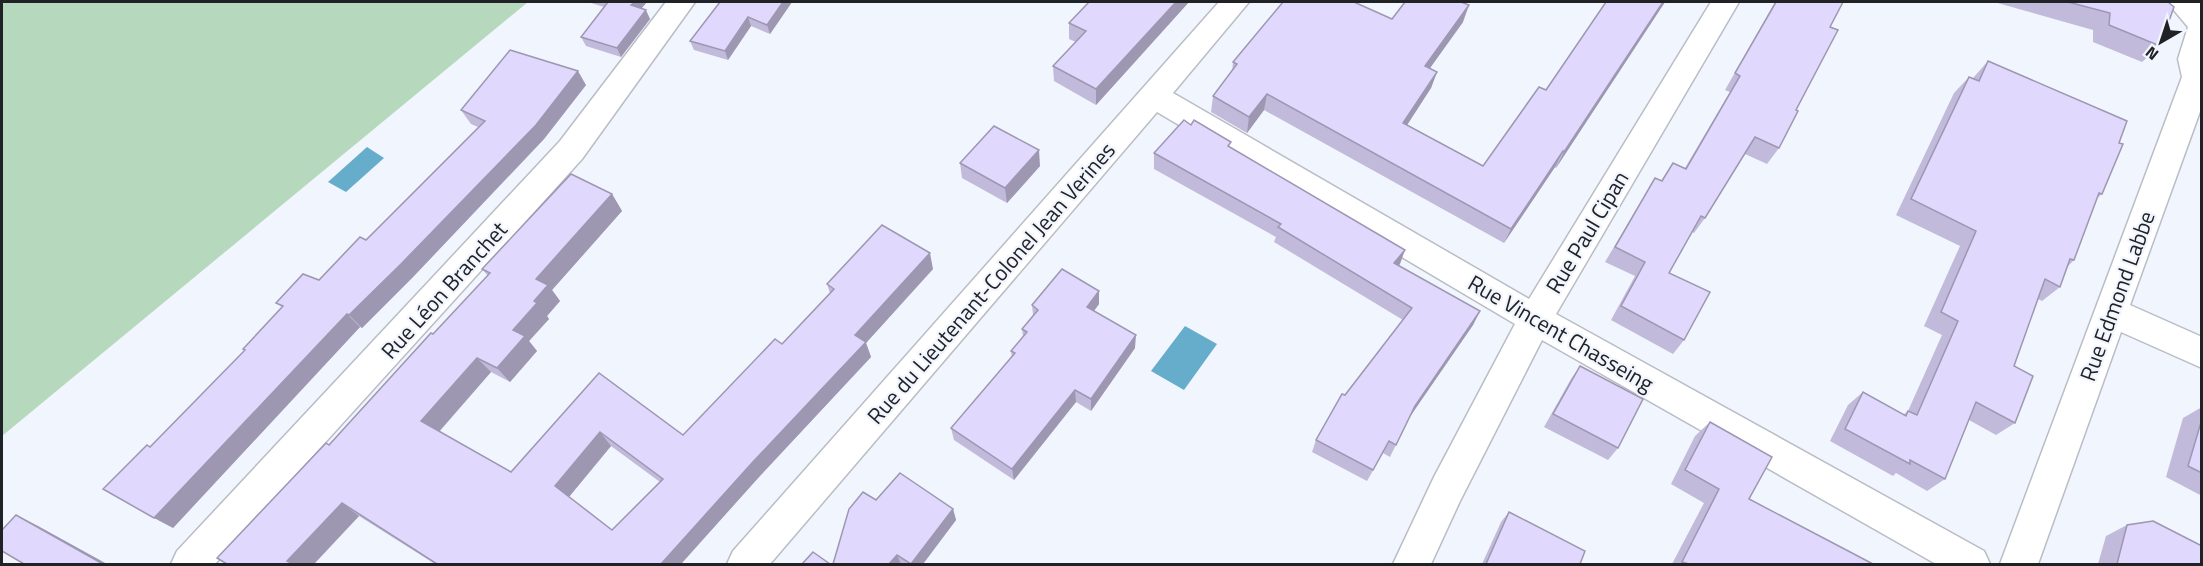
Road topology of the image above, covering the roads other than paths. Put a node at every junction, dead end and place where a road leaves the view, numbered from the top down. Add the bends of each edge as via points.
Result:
1 (681, 2) edge
2 (1235, 2) edge
3 (1725, 2) edge
4 (2181, 2) edge
5 (2202, 26) edge
6 (2199, 77) edge
7 (1154, 96) junction
8 (2112, 312) junction
9 (1535, 319) junction
10 (2202, 353) edge
11 (1966, 563) edge
12 (190, 564) edge
13 (746, 564) edge
14 (1412, 564) edge
15 (2019, 564) edge

1 - 12 street, Rue Léon Branchet via 571,150
2 - 7 street, Rue du Lieutenant-Colonel Jean Verines
3 - 9 street, Rue Paul Cipan
4 - 5 street
5 - 6 street, Rue Edmond Labbe via 2192,58 2192,70
6 - 8 street, Rue Edmond Labbe
7 - 9 street, Rue Vincent Chasseing
7 - 13 street, Rue du Lieutenant-Colonel Jean Verines
8 - 10 street
8 - 15 street, Rue Edmond Labbe
9 - 11 street, Rue Vincent Chasseing
9 - 14 street, Rue Paul Cipan

